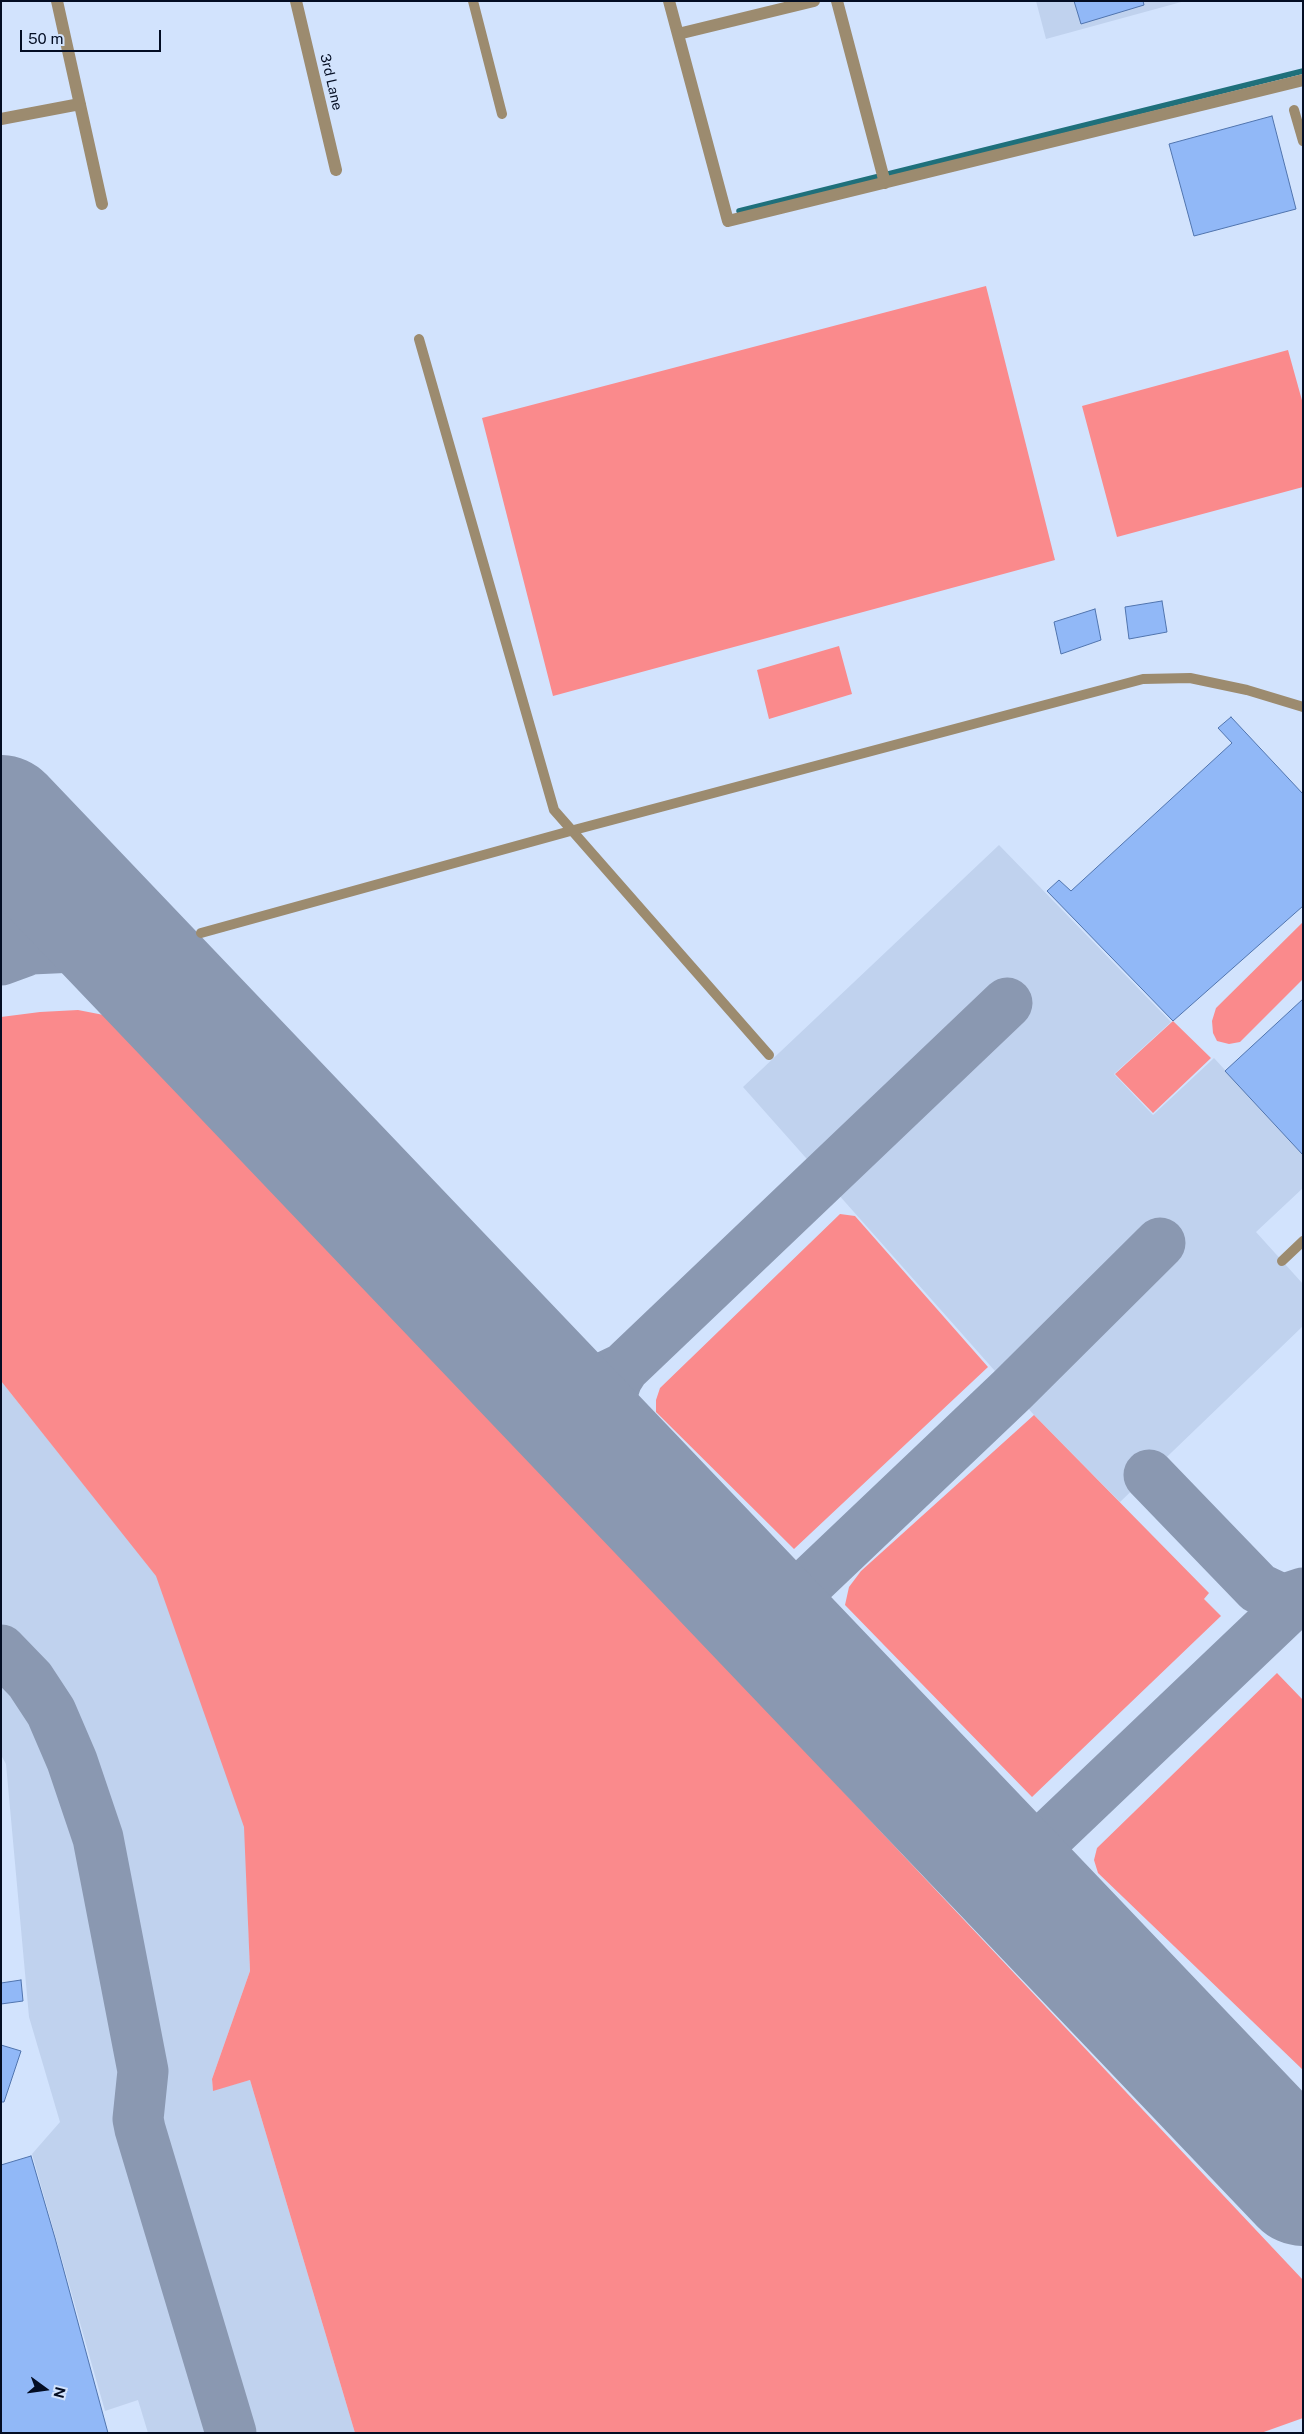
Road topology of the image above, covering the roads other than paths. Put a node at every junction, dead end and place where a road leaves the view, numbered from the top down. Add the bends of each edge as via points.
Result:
1 (57, 1) edge
2 (296, 1) edge
3 (473, 1) edge
4 (670, 1) edge
5 (814, 1) edge
6 (837, 1) edge
7 (678, 34) junction
8 (1303, 80) edge
9 (80, 104) junction
10 (1294, 110) dead end
11 (502, 114) dead end
12 (1, 119) edge
13 (1303, 141) edge
14 (336, 170) dead end
15 (885, 183) junction
16 (102, 204) dead end
17 (420, 339) dead end
18 (1303, 707) edge
19 (574, 830) junction
20 (201, 933) dead end
21 (769, 1055) dead end
22 (1303, 1241) edge
23 (1282, 1261) dead end

1 - 9 street
2 - 14 street, 3rd Lane
3 - 11 lane
4 - 7 street
5 - 7 street
6 - 15 street
7 - 15 street via 728,221
8 - 15 street
9 - 12 street
9 - 16 street
10 - 13 lane
17 - 19 lane via 554,810
18 - 19 lane via 1247,690 1190,678 1143,679
19 - 20 lane
19 - 21 lane
22 - 23 lane

